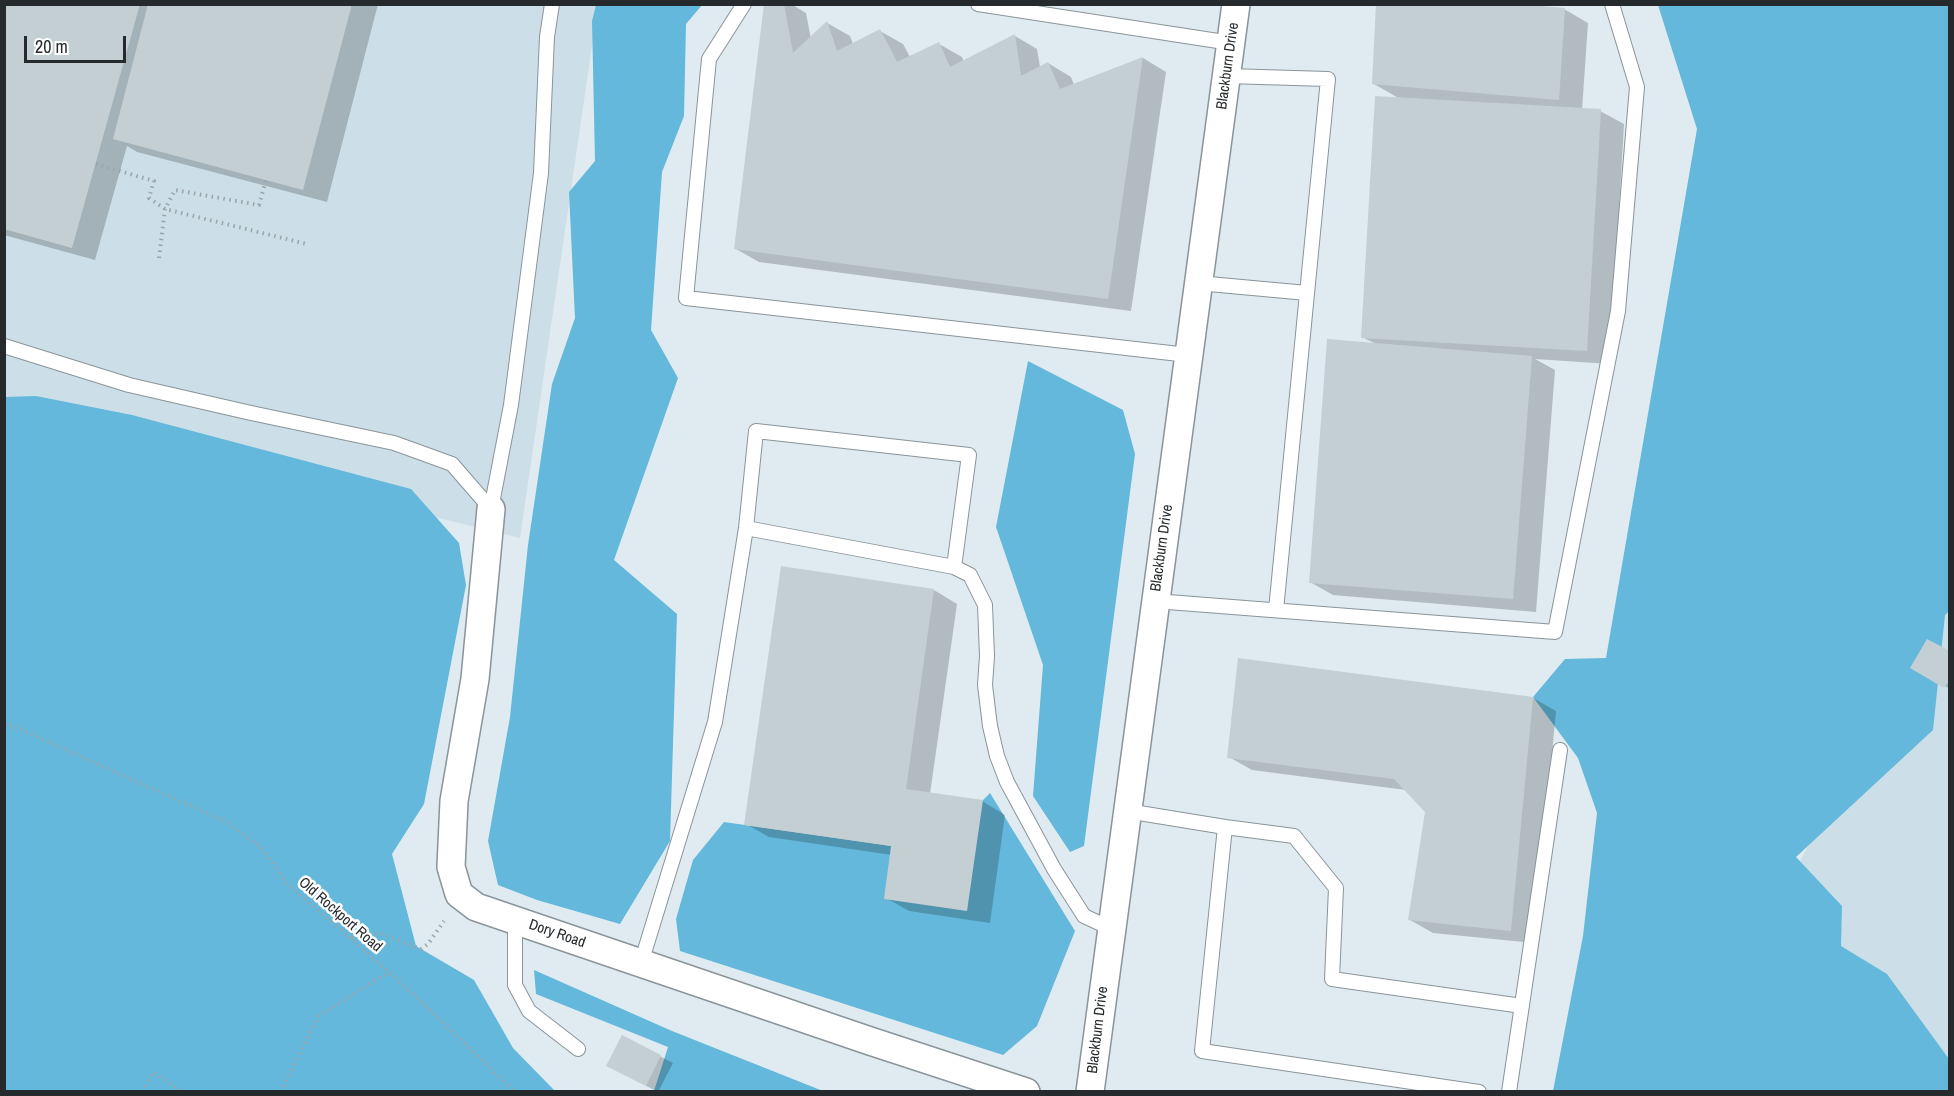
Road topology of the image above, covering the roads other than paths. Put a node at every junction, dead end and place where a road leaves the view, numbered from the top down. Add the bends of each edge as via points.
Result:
1 (552, 4) edge
2 (744, 4) edge
3 (978, 4) edge
4 (1236, 4) edge
5 (1612, 4) edge
6 (1231, 43) junction
7 (1227, 76) junction
8 (1198, 283) junction
9 (1307, 293) junction
10 (4, 346) edge
11 (1188, 355) junction
12 (491, 509) junction
13 (746, 528) junction
14 (954, 567) junction
15 (1155, 601) junction
16 (1276, 610) junction
17 (1560, 750) dead end
18 (1127, 811) junction
19 (1225, 827) junction
20 (515, 919) junction
21 (1112, 929) junction
22 (641, 963) junction
23 (1522, 1006) junction
24 (578, 1049) dead end
25 (1026, 1092) edge
26 (1090, 1092) edge
27 (1479, 1092) edge
28 (1509, 1092) edge

1 - 12 lane via 541,173 511,405
2 - 11 lane via 709,59 686,298
3 - 6 lane
4 - 6 street, Blackburn Drive
5 - 16 lane via 1637,87 1618,311 1555,632
6 - 7 street, Blackburn Drive
7 - 8 street, Blackburn Drive
7 - 9 lane via 1328,79
8 - 9 lane
8 - 11 street, Blackburn Drive
9 - 16 lane
10 - 12 lane via 129,385 394,443 452,464
11 - 15 street, Blackburn Drive
12 - 20 street, Dory Road via 475,679 454,801 451,867 459,894 476,907
13 - 14 lane
13 - 14 lane via 756,431 969,455
13 - 22 lane via 715,722
14 - 21 lane via 970,575 985,605 986,695 997,756 1007,782 1084,916
15 - 16 lane
15 - 18 street, Blackburn Drive
17 - 23 lane
18 - 19 lane
18 - 21 street, Blackburn Drive
19 - 23 lane via 1294,836 1336,888 1332,979
19 - 27 lane via 1202,1051
20 - 22 street, Dory Road
20 - 24 lane via 515,985 529,1011
21 - 26 street, Blackburn Drive
22 - 25 street, Dory Road
23 - 28 lane

